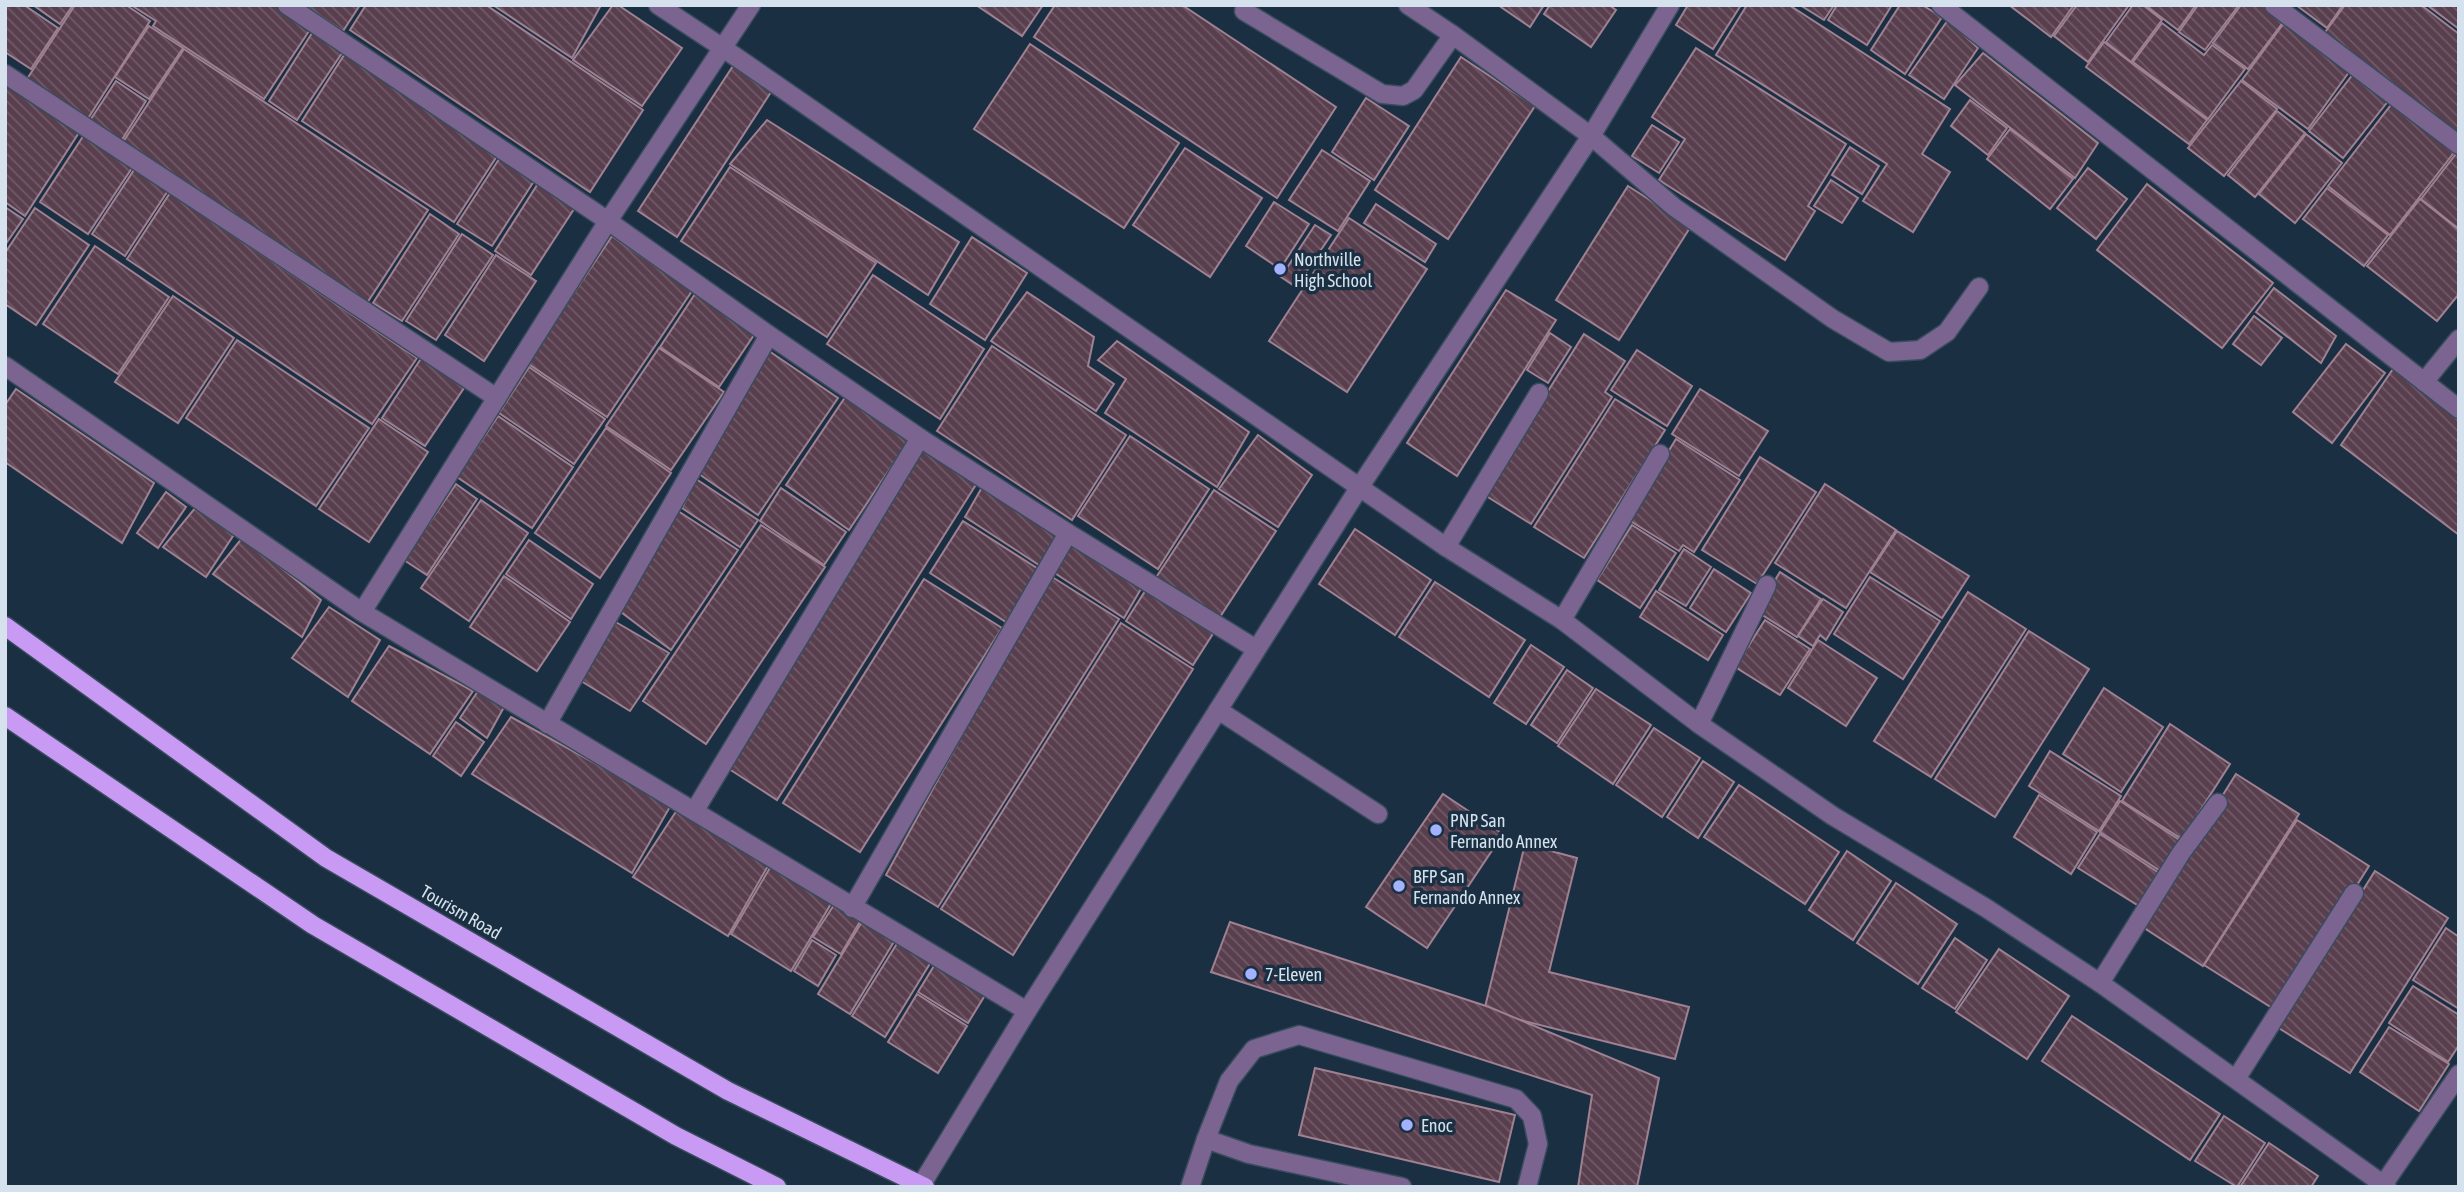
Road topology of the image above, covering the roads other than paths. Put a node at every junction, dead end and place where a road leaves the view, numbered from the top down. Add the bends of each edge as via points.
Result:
1 (287, 5) edge
2 (658, 5) edge
3 (751, 5) edge
4 (1408, 5) edge
5 (1670, 5) edge
6 (1941, 5) edge
7 (2274, 5) edge
8 (1244, 11) dead end
9 (1453, 35) junction
10 (723, 48) junction
11 (5, 74) edge
12 (1591, 136) junction
13 (2459, 145) edge
14 (608, 221) junction
15 (1979, 287) dead end
16 (769, 335) junction
17 (2459, 339) edge
18 (5, 366) edge
19 (2424, 382) junction
20 (1539, 393) dead end
21 (497, 398) junction
22 (2459, 409) edge
23 (920, 438) junction
24 (1660, 454) dead end
25 (1359, 488) junction
26 (1068, 533) junction
27 (1446, 547) junction
28 (1767, 585) dead end
29 (362, 612) junction
30 (1562, 620) junction
31 (5, 626) edge
32 (1256, 649) junction
33 (1218, 709) junction
34 (5, 716) edge
35 (547, 724) junction
36 (1699, 724) junction
37 (2218, 803) dead end
38 (695, 810) junction
39 (1378, 814) dead end
40 (2354, 893) dead end
41 (852, 908) junction
42 (2100, 983) junction
43 (1027, 1011) junction
44 (2459, 1074) edge
45 (2236, 1079) junction
46 (1206, 1139) junction
47 (922, 1186) edge
48 (2385, 1186) edge
49 (777, 1187) edge
50 (1190, 1187) edge
51 (1402, 1187) edge
52 (1527, 1187) edge

1 - 14 street
2 - 10 street
3 - 10 street
4 - 9 street
5 - 12 street
6 - 19 street
7 - 13 street
8 - 9 street via 1382,94 1403,96 1414,90
9 - 12 street
10 - 14 street
10 - 25 street
11 - 21 street
12 - 15 street via 1674,207 1833,319 1889,352 1920,350 1947,332
12 - 25 street
14 - 16 street
14 - 21 street
16 - 23 street
16 - 35 street
17 - 19 street
18 - 29 street
19 - 22 street
20 - 27 street
21 - 29 street
23 - 26 street
23 - 38 street
24 - 30 street
25 - 27 street
25 - 32 street
26 - 32 street
26 - 41 street
27 - 30 street
28 - 36 street
29 - 35 street
30 - 36 street
31 - 47 main road, Tourism Road via 327,858 728,1091
32 - 33 street
33 - 39 street
33 - 43 street
34 - 49 main road via 313,925 677,1136
35 - 38 street
36 - 42 street via 1833,816
37 - 42 street via 2181,853
38 - 41 street
40 - 45 street
41 - 43 street
42 - 45 street
43 - 47 street
44 - 48 street
45 - 48 street
46 - 50 street
46 - 51 street via 1249,1154
46 - 52 street via 1229,1081 1254,1049 1299,1035 1516,1098 1532,1116 1538,1144

